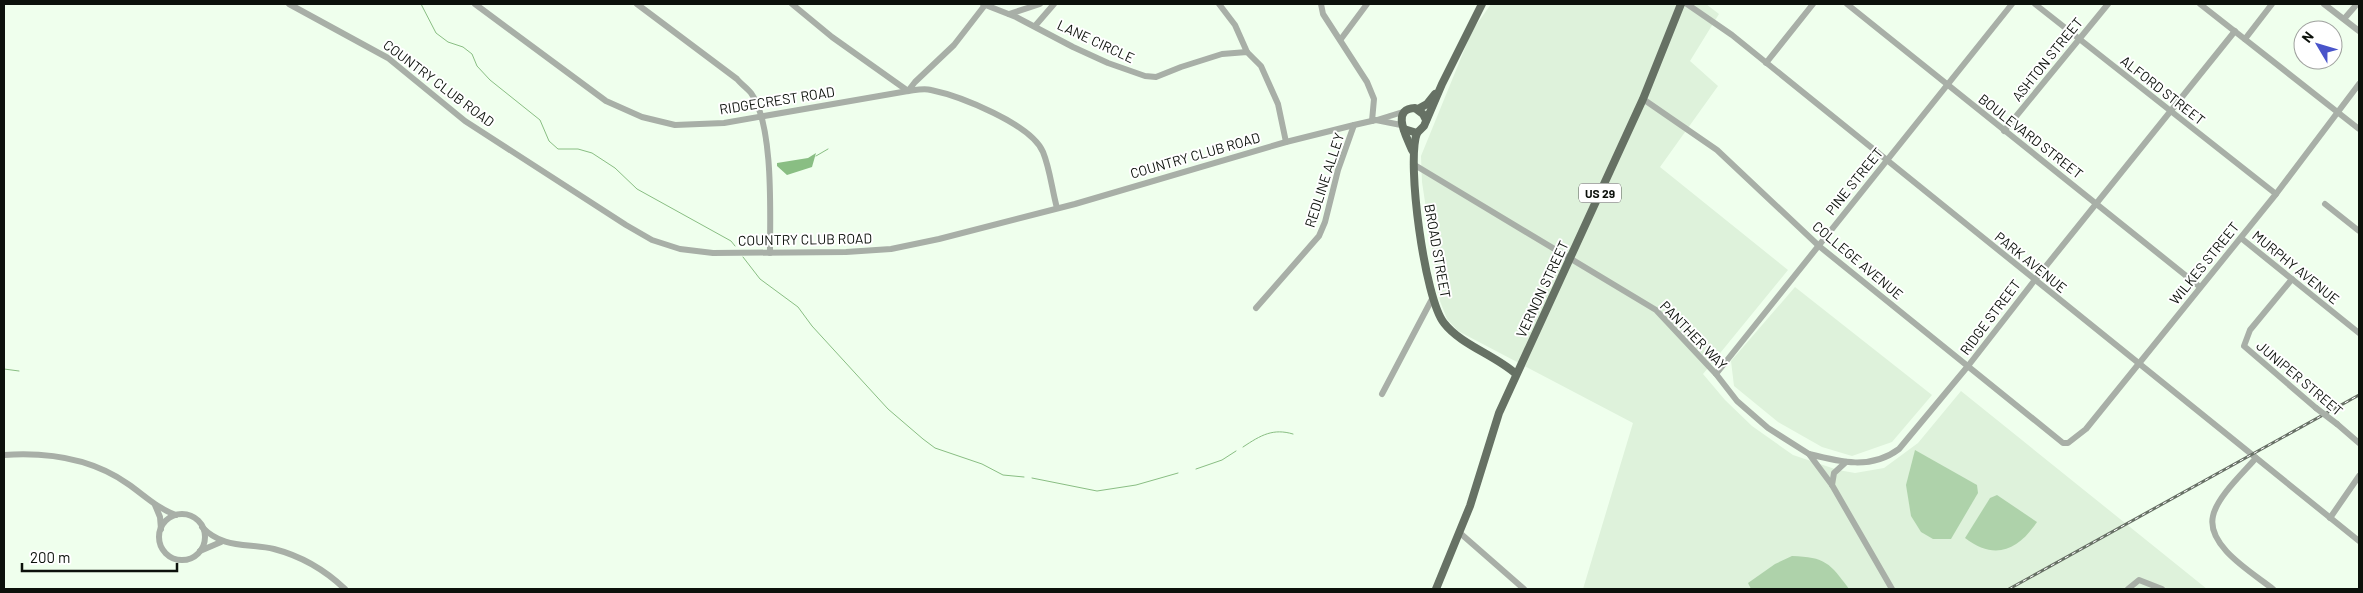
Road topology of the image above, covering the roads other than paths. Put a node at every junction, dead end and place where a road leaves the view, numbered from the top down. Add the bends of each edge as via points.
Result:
1 (289, 4) edge
2 (475, 4) edge
3 (637, 4) edge
4 (792, 4) edge
5 (984, 4) edge
6 (1040, 4) edge
7 (1054, 4) edge
8 (1219, 4) edge
9 (1321, 4) edge
10 (1367, 4) edge
11 (1482, 4) edge
12 (1681, 4) edge
13 (1687, 4) edge
14 (1813, 4) edge
15 (1847, 4) edge
16 (2012, 4) edge
17 (2035, 4) edge
18 (2108, 4) edge
19 (2200, 4) edge
20 (2272, 4) edge
21 (2324, 4) edge
22 (2357, 4) edge
23 (1009, 14) junction
24 (2344, 20) junction
25 (1035, 26) junction
26 (2235, 31) junction
27 (2359, 31) edge
28 (1341, 39) junction
29 (2079, 39) junction
30 (2245, 39) junction
31 (1247, 52) junction
32 (1766, 63) junction
33 (1442, 84) junction
34 (2359, 84) edge
35 (1948, 86) junction
36 (908, 91) junction
37 (1643, 99) junction
38 (1418, 109) junction
39 (1406, 110) junction
40 (2170, 112) junction
41 (2338, 112) junction
42 (761, 116) junction
43 (1426, 120) junction
44 (1374, 121) junction
45 (1354, 125) junction
46 (1403, 127) junction
47 (2359, 129) edge
48 (2004, 131) junction
49 (1417, 133) junction
50 (1286, 142) junction
51 (1413, 152) junction
52 (1886, 161) junction
53 (1413, 164) junction
54 (2276, 194) junction
55 (2096, 204) junction
56 (2325, 204) dead end
57 (1057, 208) junction
58 (2359, 231) edge
59 (2240, 238) junction
60 (1819, 246) junction
61 (770, 254) junction
62 (1570, 259) junction
63 (2292, 279) junction
64 (2034, 281) junction
65 (2200, 287) junction
66 (1432, 299) junction
67 (1256, 308) dead end
68 (2359, 333) edge
69 (2139, 363) junction
70 (1968, 366) junction
71 (1516, 374) junction
72 (1716, 374) junction
73 (1382, 394) dead end
74 (2058, 441) joint
75 (2359, 443) edge
76 (4, 454) edge
77 (1809, 454) junction
78 (2256, 458) junction
79 (1846, 462) junction
80 (2359, 476) edge
81 (1832, 485) junction
82 (154, 504) junction
83 (176, 516) junction
84 (2330, 518) junction
85 (202, 527) junction
86 (160, 530) junction
87 (1460, 534) junction
88 (2359, 541) edge
89 (221, 542) junction
90 (200, 552) junction
91 (345, 589) edge
92 (1436, 589) edge
93 (1524, 589) edge
94 (1892, 589) edge
95 (2128, 589) edge
96 (2162, 589) edge
97 (2273, 589) edge

1 - 61 street, COUNTRY CLUB ROAD via 388,58 465,121 652,240 680,249 713,253
2 - 42 street, RIDGECREST ROAD via 606,101 642,117 675,125 724,123
3 - 42 street via 737,79 751,94
4 - 36 street
5 - 23 street, LANE CIRCLE
5 - 36 street via 954,45
6 - 23 street
7 - 25 street
8 - 31 street via 1235,24
9 - 28 street via 1323,14
10 - 28 street
11 - 33 main road
12 - 37 main road, VERNON STREET / US 29
13 - 32 street, PARK AVENUE
14 - 32 street
15 - 35 street, BOULEVARD STREET
16 - 35 street, PINE STREET
17 - 29 street, ALFORD STREET
18 - 29 street, ASHTON STREET
19 - 26 street
20 - 30 street
21 - 24 street
22 - 24 street
23 - 25 street, LANE CIRCLE
24 - 27 street
25 - 31 street, LANE CIRCLE via 1108,64 1156,78 1222,54
26 - 30 street
26 - 40 street, RIDGE STREET
28 - 44 street via 1373,95
29 - 40 street, ALFORD STREET
29 - 48 street, ASHTON STREET
30 - 41 street
31 - 50 street via 1261,66 1278,104
32 - 52 street, PARK AVENUE
33 - 38 main road via 1427,104
33 - 43 main road
34 - 41 street, WILKES STREET
35 - 48 street, BOULEVARD STREET
35 - 52 street, PINE STREET
36 - 42 street, RIDGECREST ROAD
36 - 57 street, RIDGECREST ROAD via 929,89 956,96 996,114 1033,137 1043,152
37 - 60 street, COLLEGE AVENUE via 1716,150
37 - 62 main road, VERNON STREET / US 29
38 - 39 main road
38 - 43 main road
39 - 44 street, COUNTRY CLUB ROAD
39 - 46 main road via 1401,119
40 - 54 street, ALFORD STREET
40 - 55 street, RIDGE STREET
41 - 47 street
41 - 54 street, WILKES STREET
42 - 61 street via 768,156
43 - 49 main road
44 - 45 street, COUNTRY CLUB ROAD
44 - 46 street, COUNTRY CLUB ROAD
45 - 50 street, COUNTRY CLUB ROAD
45 - 67 street, REDLINE ALLEY via 1319,236
46 - 49 main road
46 - 51 main road, BROAD STREET
48 - 55 street, BOULEVARD STREET
49 - 51 main road, BROAD STREET
50 - 57 street, COUNTRY CLUB ROAD
51 - 53 main road, BROAD STREET
52 - 60 street, PINE STREET
52 - 64 street, PARK AVENUE
53 - 62 street, PANTHER WAY
53 - 66 main road, BROAD STREET via 1417,212
54 - 59 street, WILKES STREET
55 - 64 street, RIDGE STREET
55 - 65 street, BOULEVARD STREET
56 - 58 street
57 - 61 street, COUNTRY CLUB ROAD via 940,240 891,249
59 - 63 street, MURPHY AVENUE
59 - 65 street, WILKES STREET
60 - 70 street, COLLEGE AVENUE
60 - 72 street, PINE STREET
62 - 71 main road, VERNON STREET / US 29
62 - 72 street, PANTHER WAY via 1656,310
63 - 68 street, MURPHY AVENUE
63 - 75 street, JUNIPER STREET, bridge via 2250,330 2244,346
64 - 69 street, PARK AVENUE
64 - 70 street, RIDGE STREET
65 - 69 street, WILKES STREET
66 - 71 main road, BROAD STREET via 1439,316 1451,330 1506,364
66 - 73 street
69 - 74 street, WILKES STREET via 2086,430 2068,443
69 - 78 street, PARK AVENUE
70 - 74 street, COLLEGE AVENUE
70 - 79 street, RIDGE STREET via 1892,454 1872,462
71 - 87 main road, VERNON STREET / US 29 via 1499,413
72 - 77 street, PANTHER WAY via 1729,393 1758,420
76 - 82 street via 57,455 79,462 127,483
77 - 79 street, RIDGE STREET
77 - 81 street, PANTHER WAY
78 - 84 street, PARK AVENUE
78 - 97 street via 2217,506 2213,528 2225,550
79 - 81 street via 1834,473
80 - 84 street
81 - 94 street, PANTHER WAY
82 - 83 street
82 - 86 street via 160,517
83 - 85 street via 191,517
83 - 86 street
84 - 88 street, PARK AVENUE
85 - 89 street
85 - 90 street via 205,538
86 - 90 street via 160,545 172,558 187,560
87 - 92 main road, VERNON STREET / US 29
87 - 93 street
89 - 90 street
89 - 91 street via 264,547 296,557 324,572
95 - 96 street via 2139,580

